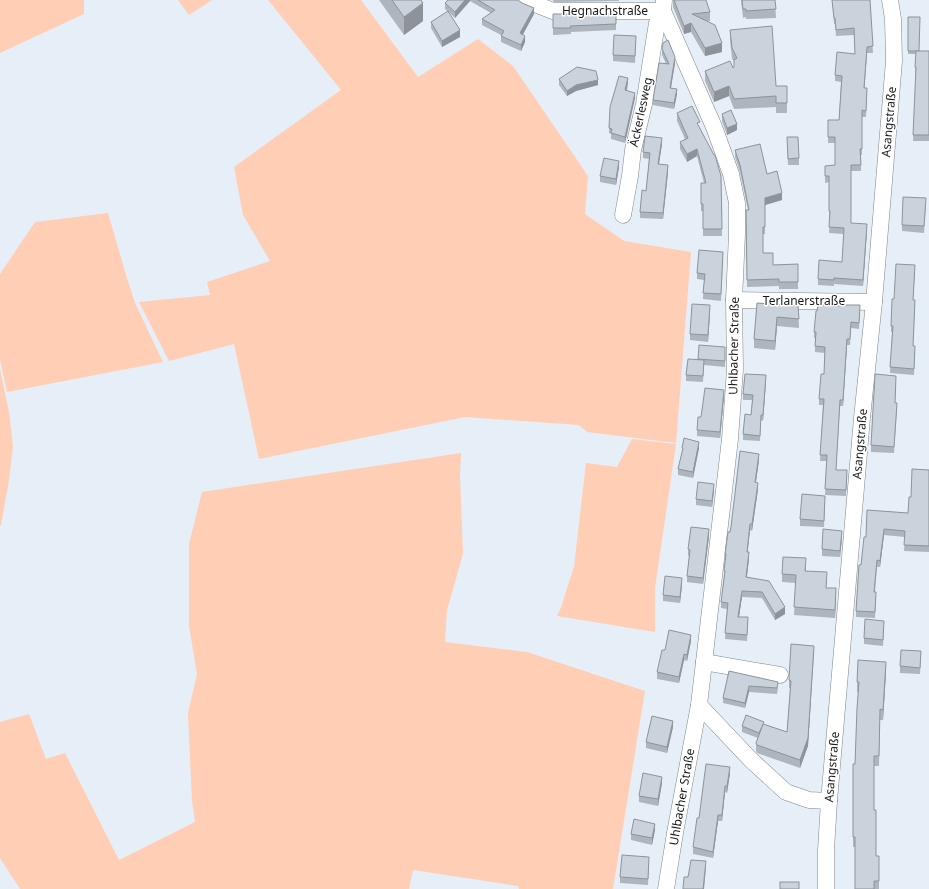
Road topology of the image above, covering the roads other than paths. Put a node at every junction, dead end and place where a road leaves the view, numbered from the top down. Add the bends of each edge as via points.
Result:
1 (525, 0) edge
2 (890, 0) edge
3 (664, 5) edge
4 (623, 215) dead end
5 (734, 300) junction
6 (874, 302) junction
7 (704, 662) junction
8 (780, 675) dead end
9 (699, 705) junction
10 (829, 801) junction
11 (666, 889) edge
12 (826, 889) edge

1 - 3 street, Hegnachstraße via 553,11
2 - 6 street, Asangstraße via 894,61
3 - 4 street, Äckerlesweg via 657,23
3 - 5 street, Uhlbacher Straße via 731,174 737,203
5 - 6 street, Terlanerstraße
5 - 7 street, Uhlbacher Straße via 735,369 730,439
6 - 10 street, Asangstraße
7 - 8 street
7 - 9 street, Uhlbacher Straße
9 - 10 street via 751,760 786,792 809,800
9 - 11 street, Uhlbacher Straße
10 - 12 street, Asangstraße

